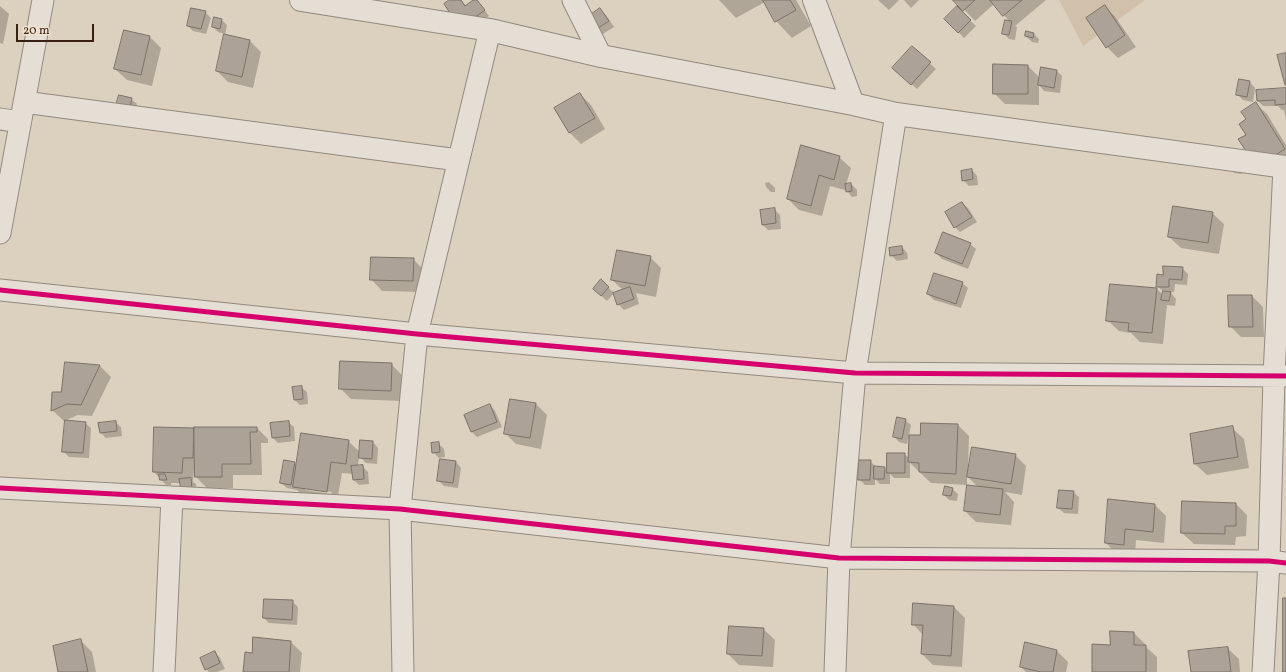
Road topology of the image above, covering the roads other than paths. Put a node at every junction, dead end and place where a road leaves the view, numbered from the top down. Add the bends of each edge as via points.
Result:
1 (43, 0) edge
2 (573, 0) edge
3 (814, 0) edge
4 (310, 1) edge
5 (490, 30) junction
6 (600, 56) junction
7 (853, 104) junction
8 (22, 112) junction
9 (896, 114) junction
10 (0, 119) edge
11 (458, 160) junction
12 (1285, 167) edge
13 (0, 233) edge
14 (0, 290) edge
15 (417, 334) junction
16 (855, 373) junction
17 (1280, 376) edge
18 (0, 488) edge
19 (172, 497) junction
20 (400, 509) junction
21 (839, 558) junction
22 (1278, 562) edge
23 (164, 672) edge
24 (403, 672) edge
25 (835, 672) edge
26 (1263, 672) edge

1 - 8 street
2 - 6 street
3 - 7 street
4 - 5 street
5 - 6 street
5 - 11 street
6 - 7 street
7 - 9 street
8 - 10 street
8 - 11 street
8 - 13 street
9 - 12 street
9 - 16 street
11 - 15 street
12 - 17 street
14 - 15 street
15 - 16 street
15 - 20 street
16 - 17 street
16 - 21 street
17 - 22 street
18 - 19 street
19 - 20 street
19 - 23 street
20 - 21 street
20 - 24 street
21 - 22 street
21 - 25 street
22 - 26 street

